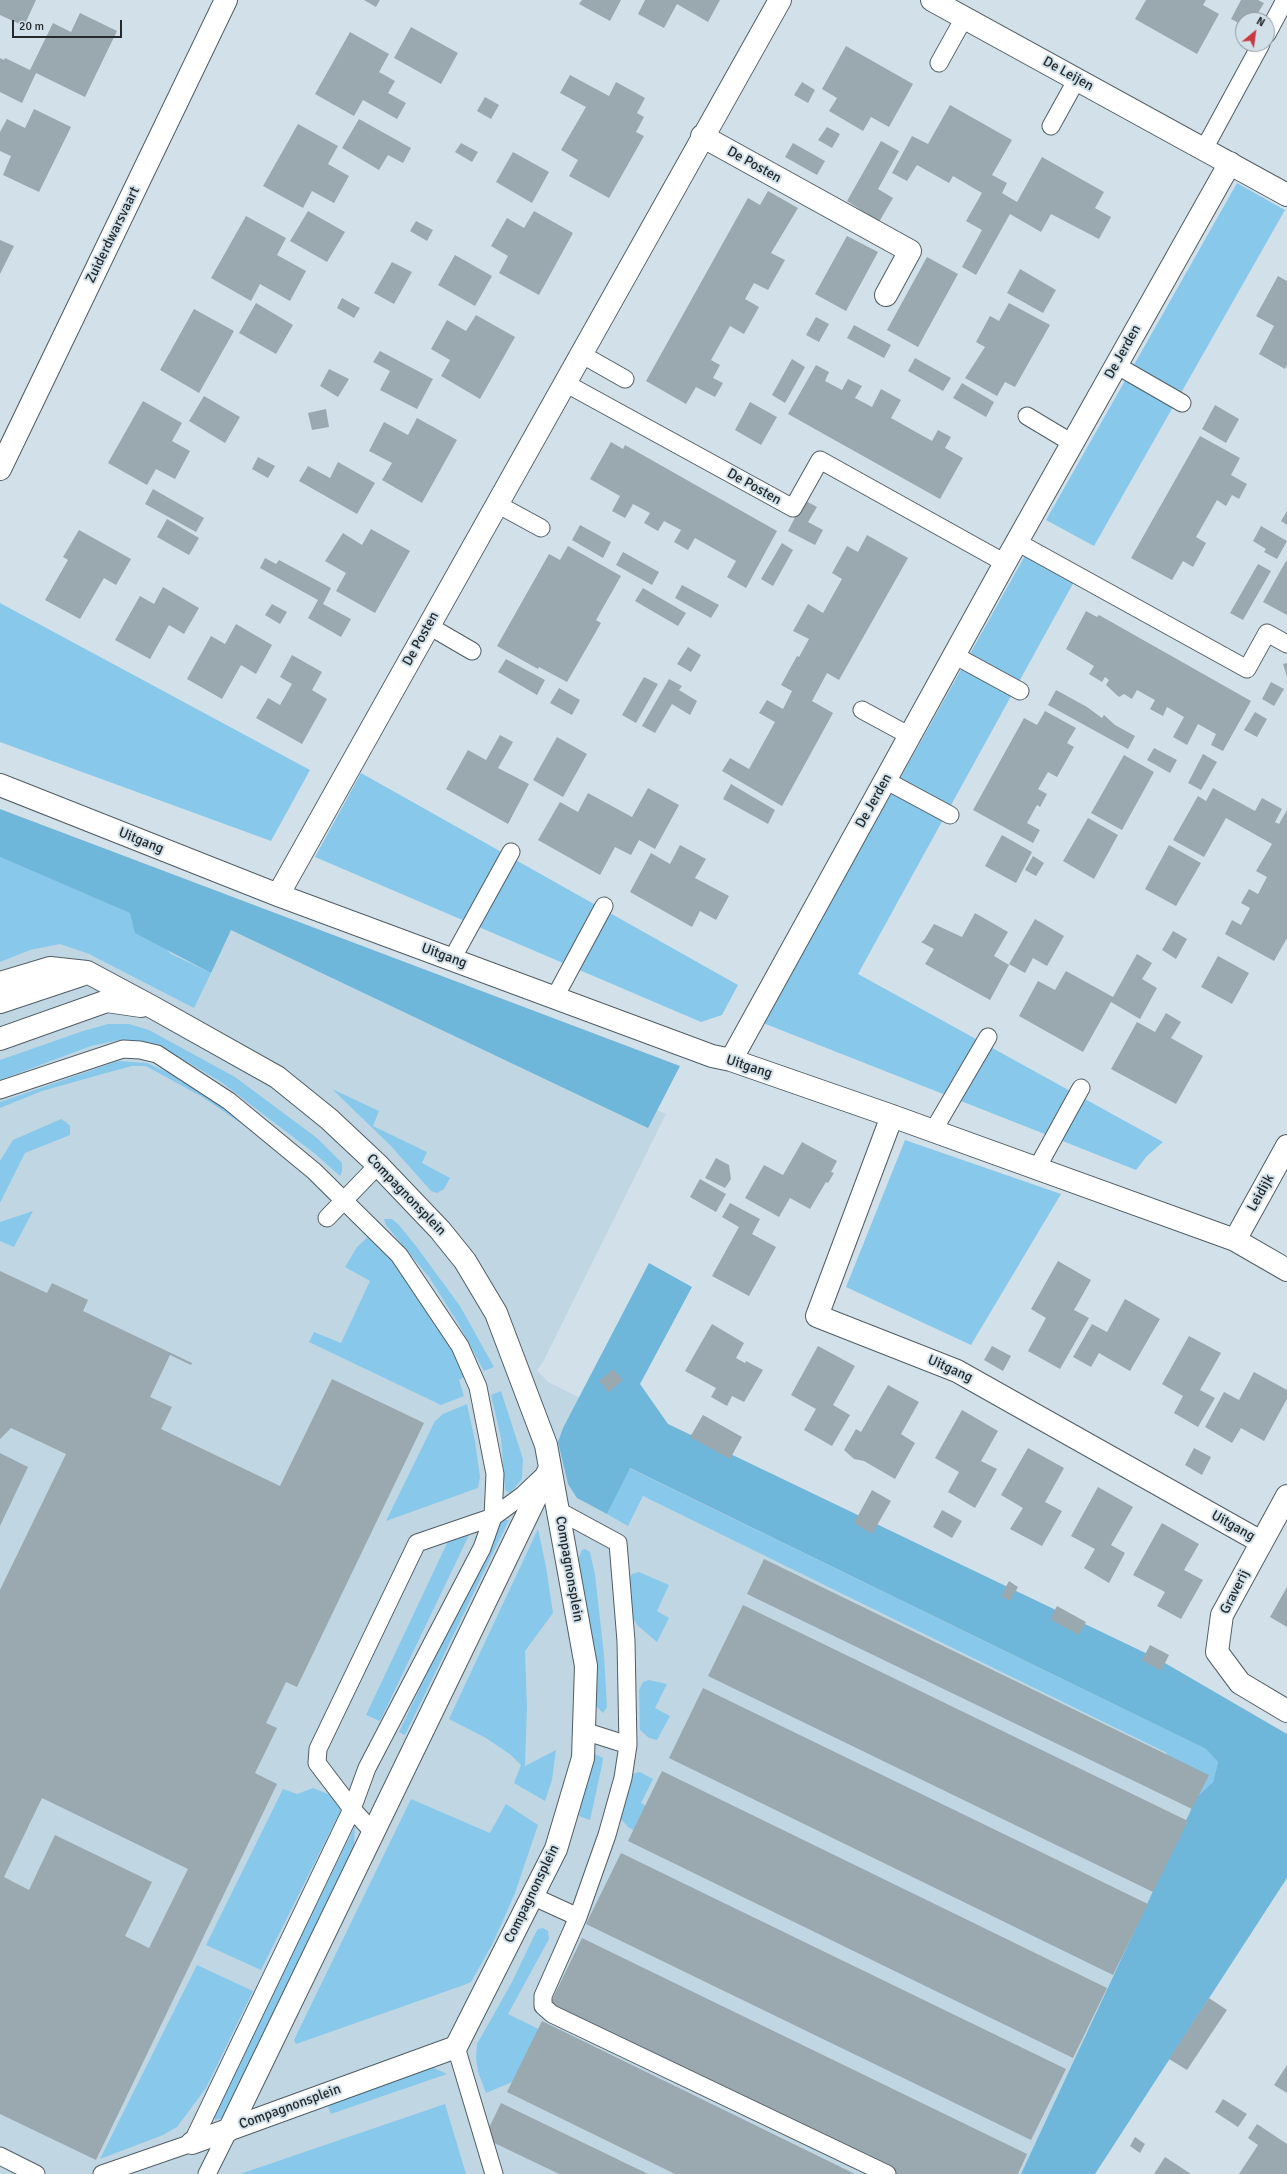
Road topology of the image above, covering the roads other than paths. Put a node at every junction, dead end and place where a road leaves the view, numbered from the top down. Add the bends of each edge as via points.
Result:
1 (226, 0) edge
2 (780, 0) edge
3 (932, 0) edge
4 (1286, 0) edge
5 (964, 18) junction
6 (1275, 20) edge
7 (1257, 52) edge
8 (939, 62) dead end
9 (1077, 79) junction
10 (1051, 126) dead end
11 (702, 136) junction
12 (1204, 149) junction
13 (1230, 163) junction
14 (1287, 195) edge
15 (886, 295) dead end
16 (581, 354) junction
17 (1116, 365) junction
18 (625, 379) dead end
19 (565, 383) junction
20 (1182, 403) dead end
21 (1027, 416) dead end
22 (1072, 443) junction
23 (0, 469) edge
24 (497, 504) junction
25 (541, 528) dead end
26 (1017, 542) junction
27 (1005, 563) junction
28 (429, 626) junction
29 (1287, 644) edge
30 (472, 651) dead end
31 (954, 655) junction
32 (1020, 691) dead end
33 (862, 710) dead end
34 (910, 736) junction
35 (886, 780) junction
36 (0, 785) edge
37 (950, 815) dead end
38 (511, 852) dead end
39 (278, 895) junction
40 (604, 906) dead end
41 (452, 959) junction
42 (88, 972) junction
43 (0, 983) edge
44 (555, 997) junction
45 (0, 1002) edge
46 (145, 1007) junction
47 (0, 1025) edge
48 (988, 1037) dead end
49 (0, 1039) edge
50 (731, 1060) junction
51 (1081, 1088) dead end
52 (0, 1090) edge
53 (892, 1116) junction
54 (933, 1131) junction
55 (1287, 1146) edge
56 (378, 1165) junction
57 (1037, 1168) junction
58 (344, 1201) junction
59 (327, 1218) dead end
60 (1235, 1240) junction
61 (1287, 1270) edge
62 (549, 1470) junction
63 (1287, 1496) edge
64 (559, 1510) junction
65 (493, 1517) junction
66 (1261, 1542) junction
67 (1287, 1710) edge
68 (584, 1731) junction
69 (628, 1746) junction
70 (352, 1808) junction
71 (374, 1833) junction
72 (532, 1896) junction
73 (578, 1917) junction
74 (456, 2047) junction
75 (229, 2130) junction
76 (192, 2143) junction
77 (0, 2156) edge
78 (36, 2174) edge
79 (102, 2174) edge
80 (207, 2174) edge
81 (494, 2174) edge
82 (887, 2174) edge

1 - 23 street, Zuiderdwarsvaart
2 - 11 street, De Posten
3 - 5 street, De Leijen
4 - 6 lane
5 - 8 lane
5 - 9 street, De Leijen
7 - 12 lane
9 - 10 lane
9 - 12 street, De Leijen
11 - 15 street, De Posten via 910,251
11 - 16 street, De Posten
12 - 13 street, De Leijen
13 - 14 street, De Leijen
13 - 17 street, De Jerden
16 - 18 lane
16 - 19 street, De Posten
17 - 20 lane
17 - 22 street, De Jerden
19 - 24 street, De Posten
19 - 27 lane, De Posten via 793,508 820,460
21 - 22 lane
22 - 26 street, De Jerden
24 - 25 lane
24 - 28 street, De Posten
26 - 27 street, De Jerden
26 - 29 lane via 1247,669 1267,633
27 - 31 street, De Jerden
28 - 30 lane
28 - 39 street, De Posten
31 - 32 lane
31 - 34 street, De Jerden
33 - 34 lane
34 - 35 street, De Jerden
35 - 37 lane
35 - 50 street, De Jerden
36 - 39 street, Uitgang
38 - 41 lane
39 - 41 street, Uitgang
40 - 44 lane
41 - 44 street, Uitgang
42 - 43 street, Compagnonsplein via 50,968
42 - 45 street
42 - 46 street, Compagnonsplein
44 - 50 street, Uitgang via 712,1056
46 - 47 street via 95,994
46 - 49 street, Compagnonsplein via 107,1001
46 - 56 street, Compagnonsplein via 277,1077 329,1119
48 - 54 lane
50 - 53 street, Uitgang
51 - 57 lane
52 - 58 lane via 123,1049 157,1054 229,1101 314,1171
53 - 54 street, Uitgang
53 - 66 street, Uitgang via 817,1316 957,1371
54 - 57 street, Uitgang
55 - 60 street, Leidijk
56 - 58 lane
56 - 62 street, Compagnonsplein via 440,1230 461,1256 496,1313 546,1445
57 - 60 street, Uitgang
58 - 59 lane
58 - 65 lane via 399,1255 460,1346 478,1387 490,1439 496,1474
60 - 61 street, Uitgang
62 - 64 street, Compagnonsplein
62 - 65 lane via 523,1495
62 - 71 street, Compagnonsplein
63 - 66 street, Graverij
64 - 68 street, Compagnonsplein via 586,1666
64 - 69 lane via 618,1543 626,1641
65 - 70 lane via 482,1548 367,1768
65 - 70 lane via 417,1543 318,1749 317,1763
66 - 67 street, Graverij via 1222,1615 1217,1652 1240,1683
68 - 69 lane
68 - 72 street, Compagnonsplein via 583,1758 556,1848
69 - 73 lane via 623,1778 609,1828
70 - 71 lane
70 - 76 lane
71 - 75 street, Compagnonsplein
72 - 73 lane
72 - 74 street, Compagnonsplein
73 - 82 lane via 543,1996 543,2006 552,2014
74 - 75 street, Compagnonsplein
74 - 81 lane
75 - 76 street, Compagnonsplein
75 - 80 lane
76 - 79 lane
77 - 78 lane

